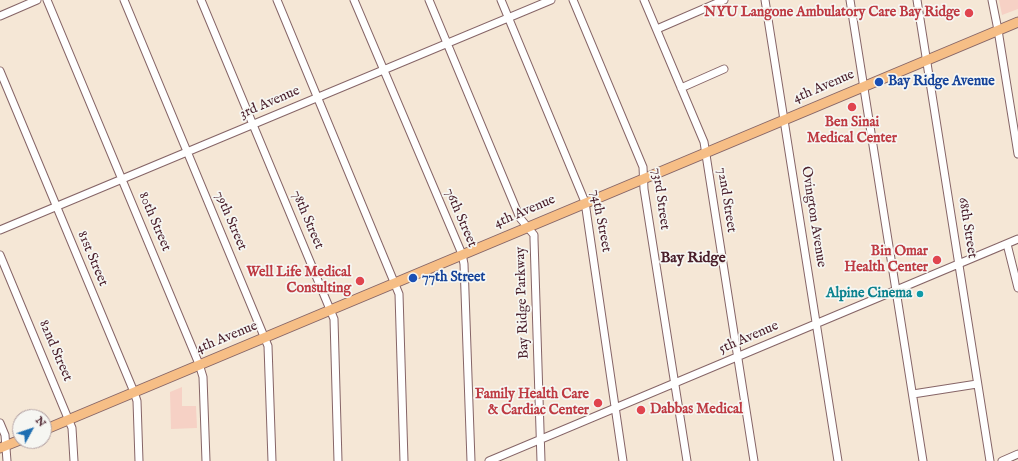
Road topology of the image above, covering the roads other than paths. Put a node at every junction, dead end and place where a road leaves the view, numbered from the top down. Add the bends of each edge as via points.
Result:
1 (37, 0) edge
2 (47, 0) edge
3 (124, 0) edge
4 (200, 0) edge
5 (277, 0) edge
6 (354, 0) edge
7 (428, 0) edge
8 (501, 0) edge
9 (551, 0) edge
10 (573, 0) edge
11 (644, 0) edge
12 (724, 0) edge
13 (765, 0) edge
14 (850, 0) edge
15 (917, 0) edge
16 (992, 0) edge
17 (0, 16) edge
18 (508, 18) junction
19 (1018, 22) edge
20 (657, 29) junction
21 (998, 30) junction
22 (447, 44) junction
23 (927, 60) junction
24 (724, 69) dead end
25 (383, 70) junction
26 (0, 71) edge
27 (864, 86) junction
28 (681, 88) junction
29 (318, 97) junction
30 (785, 119) junction
31 (253, 125) junction
32 (187, 152) junction
33 (706, 152) junction
34 (1018, 154) edge
35 (644, 178) junction
36 (122, 180) junction
37 (586, 202) junction
38 (57, 207) junction
39 (527, 227) junction
40 (0, 230) edge
41 (1018, 239) edge
42 (1008, 244) junction
43 (462, 254) junction
44 (0, 255) edge
45 (959, 264) junction
46 (396, 283) junction
47 (1018, 288) edge
48 (896, 290) junction
49 (330, 310) junction
50 (817, 324) junction
51 (265, 337) junction
52 (737, 357) junction
53 (199, 364) junction
54 (674, 383) junction
55 (977, 384) junction
56 (134, 392) junction
57 (913, 394) junction
58 (616, 408) junction
59 (69, 419) junction
60 (0, 423) edge
61 (52, 426) edge
62 (540, 440) junction
63 (3, 447) edge
64 (1018, 454) edge
65 (7, 461) edge
66 (74, 461) edge
67 (139, 461) edge
68 (206, 461) edge
69 (272, 461) edge
70 (338, 461) edge
71 (404, 461) edge
72 (471, 461) edge
73 (489, 461) edge
74 (541, 461) edge
75 (623, 461) edge
76 (687, 461) edge
77 (754, 461) edge
78 (838, 461) edge
79 (923, 461) edge
80 (990, 461) edge
81 (1002, 461) edge

1 - 17 street
2 - 36 street, 80th Street
3 - 32 street, 79th Street
4 - 31 street, 78th Street
5 - 29 street
6 - 25 street, 76th Street
7 - 22 street, Bay Ridge Parkway
8 - 18 street, 74th Street
9 - 18 street, 3rd Avenue
10 - 35 street, 73rd Street via 643,167
11 - 20 street, 72nd Street
12 - 20 street
13 - 30 street, Ovington Avenue
14 - 27 street
15 - 23 street, 68th Street
16 - 21 street
18 - 22 street, 3rd Avenue
18 - 37 street, 74th Street
19 - 21 main road, 4th Avenue
20 - 28 street, 72nd Street
21 - 23 main road, 4th Avenue
21 - 34 street
22 - 25 street, 3rd Avenue
22 - 39 street, Bay Ridge Parkway via 520,218
23 - 27 main road, 4th Avenue
23 - 45 street, 68th Street
24 - 28 street
25 - 29 street, 3rd Avenue
25 - 43 street, 76th Street
26 - 38 street, 81st Street
27 - 30 main road, 4th Avenue
27 - 48 street
28 - 33 street, 72nd Street
29 - 31 street, 3rd Avenue
29 - 46 street
30 - 33 main road, 4th Avenue
30 - 50 street, Ovington Avenue
31 - 32 street, 3rd Avenue
31 - 49 street, 78th Street
32 - 36 street, 3rd Avenue
32 - 51 street, 79th Street
33 - 35 main road, 4th Avenue
33 - 52 street, 72nd Street
35 - 37 main road, 4th Avenue
35 - 54 street, 73rd Street
36 - 38 street, 3rd Avenue
36 - 53 street, 80th Street
37 - 39 main road, 4th Avenue
37 - 58 street, 74th Street
38 - 40 street, 3rd Avenue
38 - 56 street, 81st Street
39 - 43 main road, 4th Avenue
39 - 62 street, Bay Ridge Parkway via 534,235
41 - 42 street, 5th Avenue
42 - 45 street, 5th Avenue
42 - 47 street
43 - 46 main road, 4th Avenue
43 - 72 street, 76th Street
44 - 59 street, 82nd Street
45 - 48 street, 5th Avenue
45 - 55 street, 68th Street
46 - 49 main road, 4th Avenue
46 - 71 street via 399,294
48 - 50 street, 5th Avenue
48 - 57 street
49 - 51 main road, 4th Avenue
49 - 70 street, 78th Street via 334,319
50 - 52 street, 5th Avenue
50 - 78 street, Ovington Avenue
51 - 53 main road, 4th Avenue
51 - 69 street, 79th Street via 268,346
52 - 54 street, 5th Avenue
52 - 77 street, 72nd Street
53 - 56 main road, 4th Avenue
53 - 68 street, 80th Street via 203,377
54 - 58 street, 5th Avenue
54 - 76 street, 73rd Street
55 - 57 street
55 - 80 street, 68th Street
56 - 59 main road, 4th Avenue
56 - 67 street, 81st Street via 137,401
57 - 79 street
58 - 62 street, 5th Avenue
58 - 75 street, 74th Street
59 - 61 main road, 4th Avenue
59 - 66 street, 82nd Street via 73,430
60 - 63 street via 5,435
62 - 73 street, 5th Avenue
62 - 74 street, Bay Ridge Parkway
63 - 65 street
64 - 81 street

